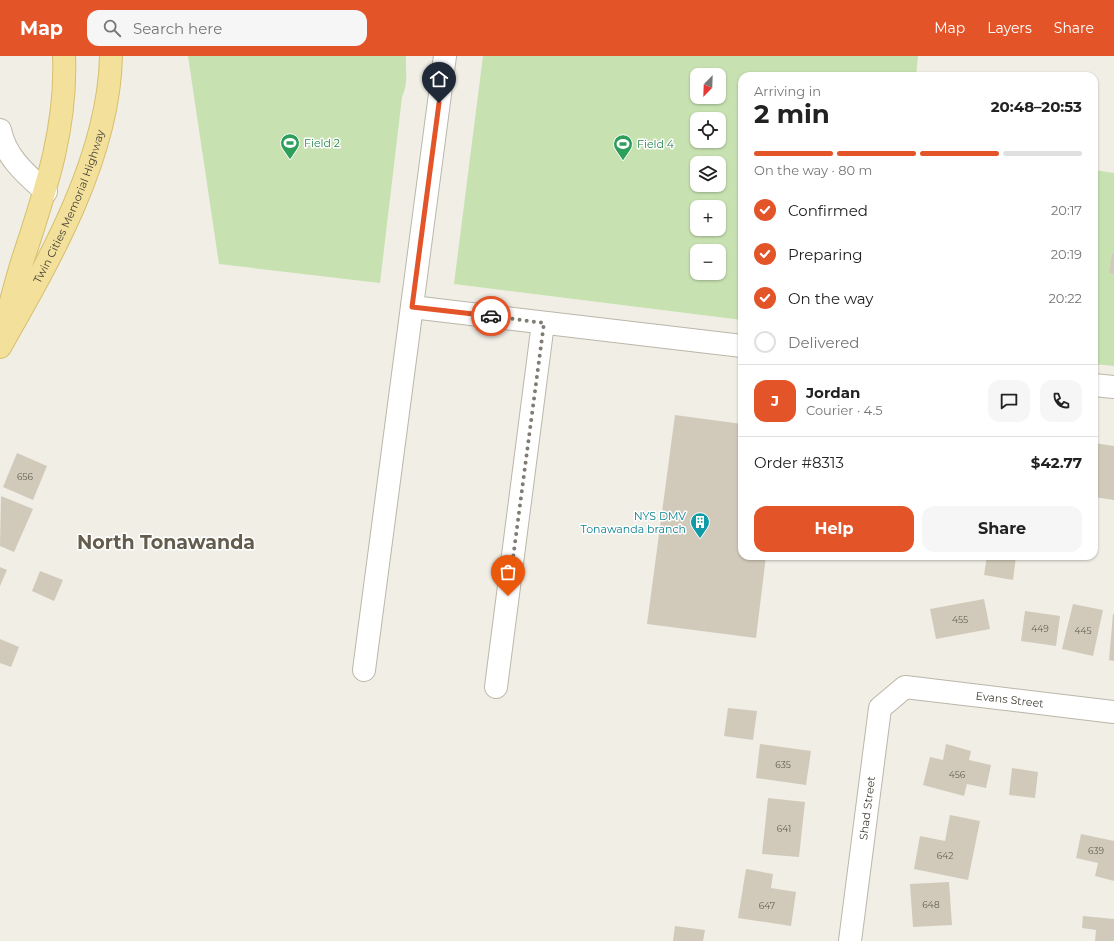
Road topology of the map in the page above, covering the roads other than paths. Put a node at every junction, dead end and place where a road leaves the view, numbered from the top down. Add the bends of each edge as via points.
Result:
1 (64, 56) edge
2 (111, 56) edge
3 (445, 56) edge
4 (0, 130) edge
5 (46, 192) junction
6 (412, 307) junction
7 (544, 323) junction
8 (0, 342) edge
9 (738, 346) edge
10 (0, 347) edge
11 (1098, 385) edge
12 (1114, 387) edge
13 (364, 670) dead end
14 (496, 687) dead end
15 (905, 687) joint
16 (1114, 712) edge
17 (850, 941) edge

1 - 5 main road, Twin Cities Memorial Highway via 62,112
2 - 10 main road, Twin Cities Memorial Highway via 109,96 94,152 49,262
3 - 6 street
4 - 5 street via 12,158
5 - 8 main road, Twin Cities Memorial Highway via 26,250
6 - 7 street
6 - 13 street
7 - 9 street
7 - 14 street
11 - 12 street
15 - 16 street, Evans Street
15 - 17 street, Shad Street via 880,708

